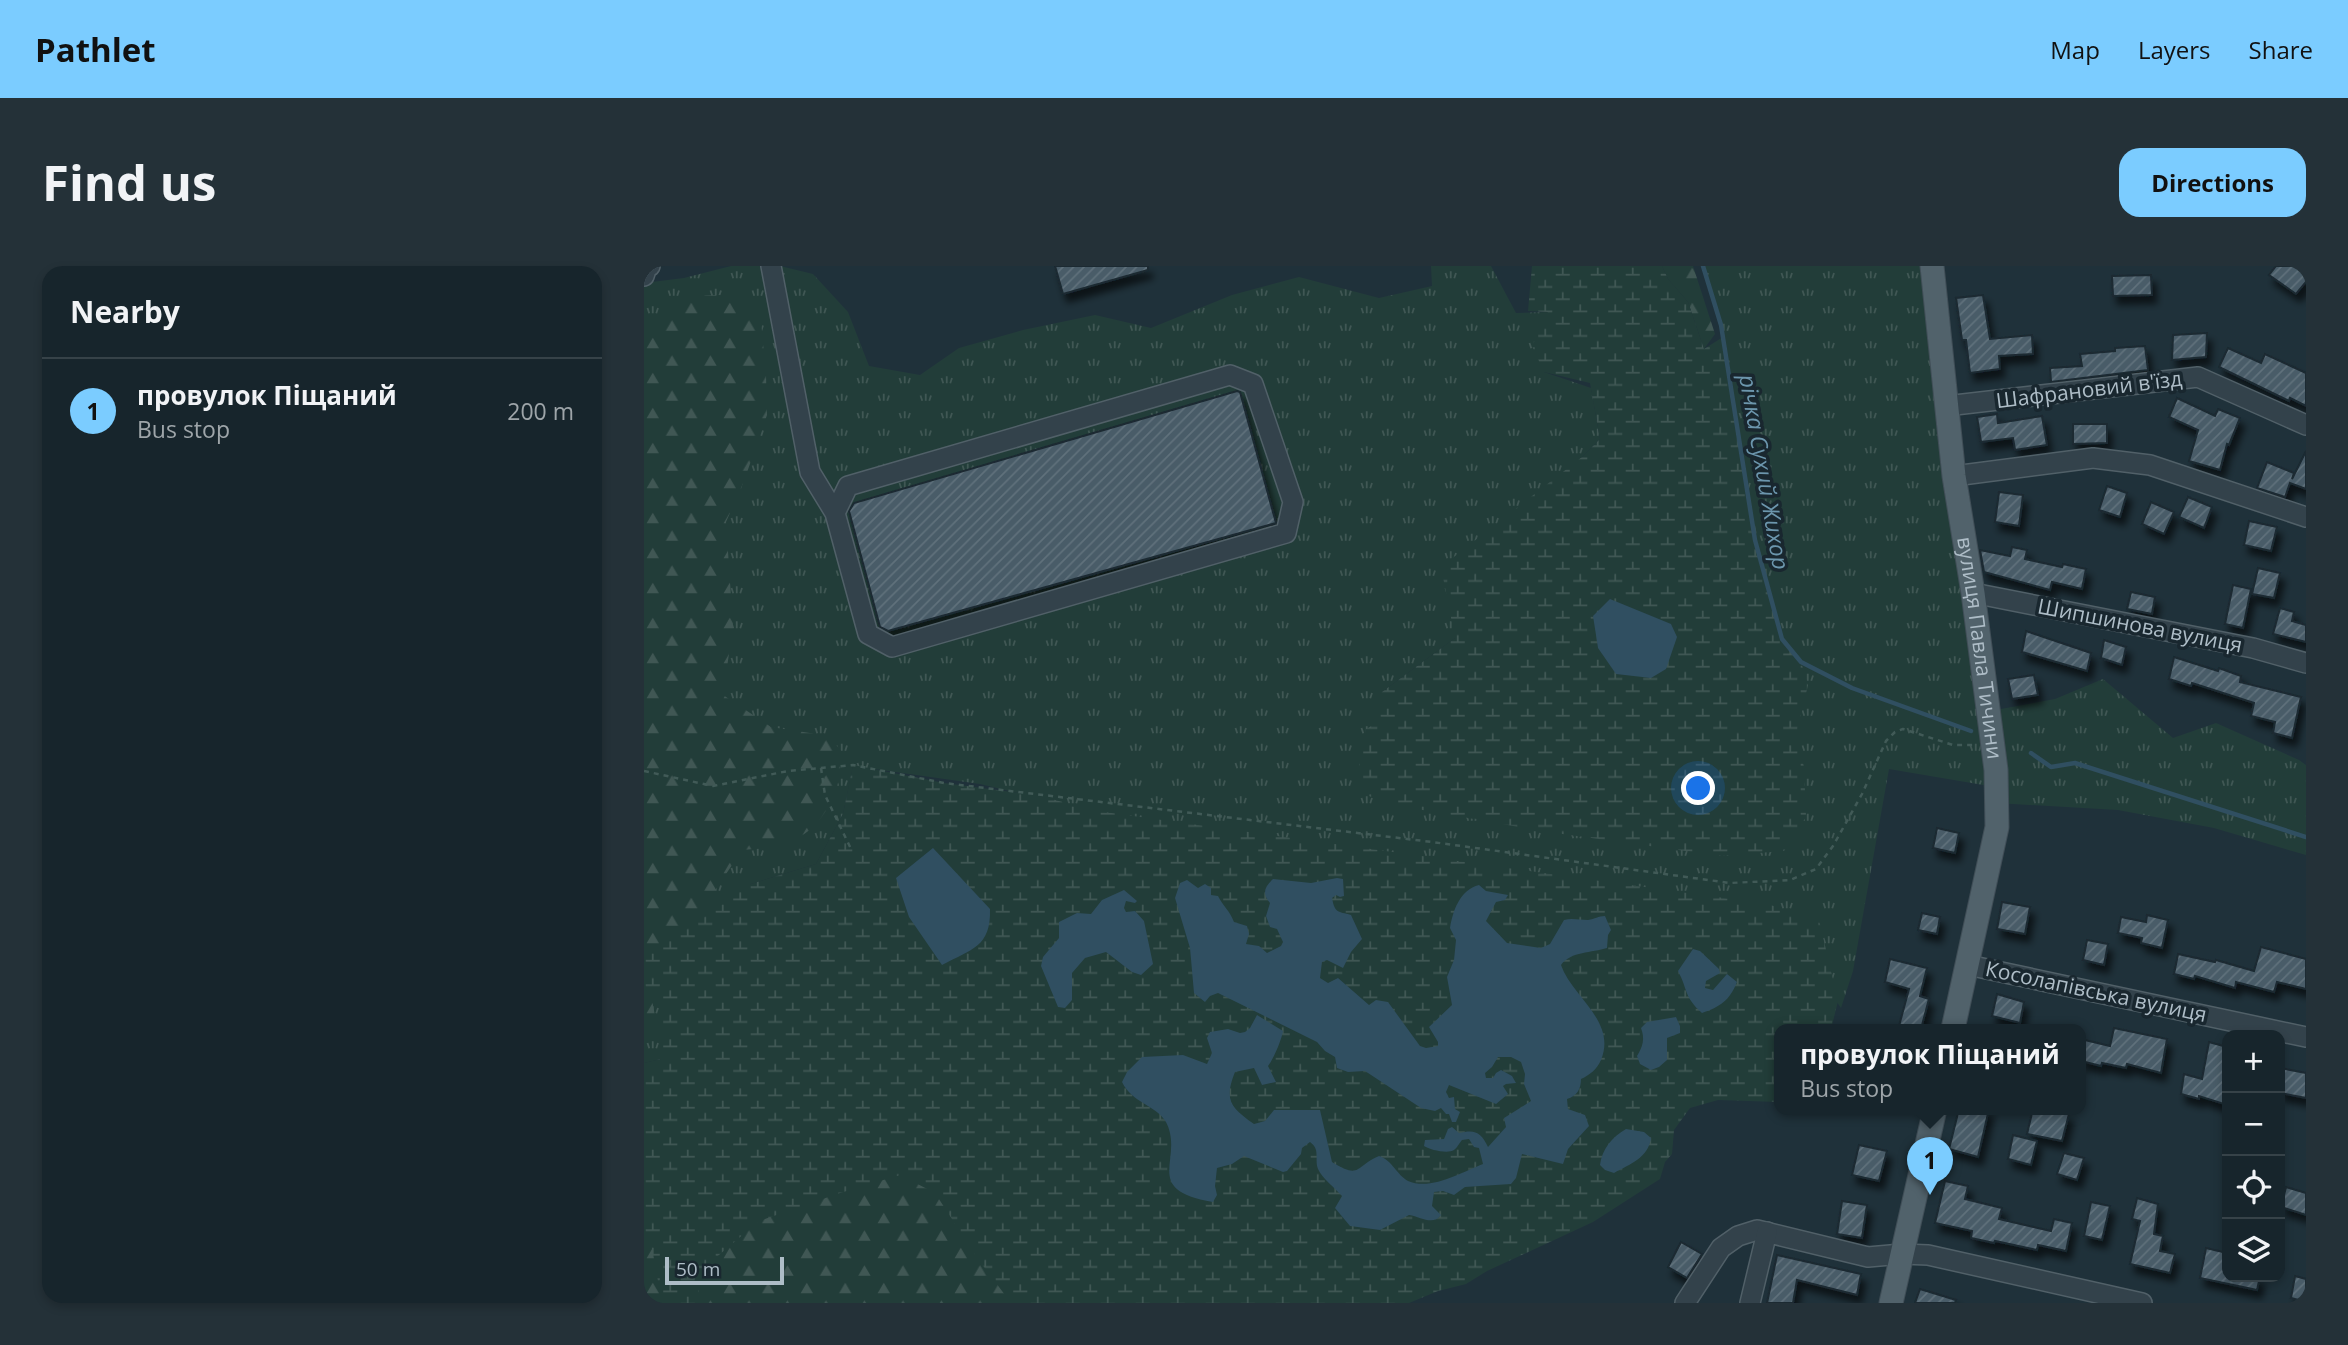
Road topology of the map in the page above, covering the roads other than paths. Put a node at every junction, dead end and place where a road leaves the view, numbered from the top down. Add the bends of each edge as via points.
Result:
1 (647, 266) edge
2 (771, 266) edge
3 (1932, 266) edge
4 (644, 276) edge
5 (1946, 406) junction
6 (2306, 425) edge
7 (1954, 475) junction
8 (835, 513) junction
9 (2306, 517) edge
10 (1973, 593) junction
11 (2306, 663) edge
12 (1968, 965) junction
13 (1954, 1024) edge
14 (2306, 1037) edge
15 (1934, 1115) edge
16 (1767, 1232) junction
17 (1902, 1254) junction
18 (1685, 1303) edge
19 (1750, 1303) edge
20 (1891, 1303) edge
21 (2142, 1303) edge

1 - 4 street
2 - 8 street via 810,472
3 - 5 main road, вулиця Павла Тичини
5 - 6 street, Шафрановий в'їзд via 2198,377
5 - 7 main road, вулиця Павла Тичини
7 - 9 street via 2104,459 2150,465
7 - 10 main road, вулиця Павла Тичини
8 - 8 street via 848,486 1230,375 1253,384 1293,502 1286,533 892,647 868,634
10 - 11 street, Шипшинова вулиця via 2253,648
10 - 12 main road, вулиця Павла Тичини via 1997,770 1997,827
12 - 13 main road, вулиця Павла Тичини
12 - 14 street, Косолапівська вулиця
15 - 17 main road
16 - 17 street via 1868,1257
16 - 18 street via 1738,1236 1721,1248
16 - 19 street
17 - 20 main road
17 - 21 street via 1928,1255

